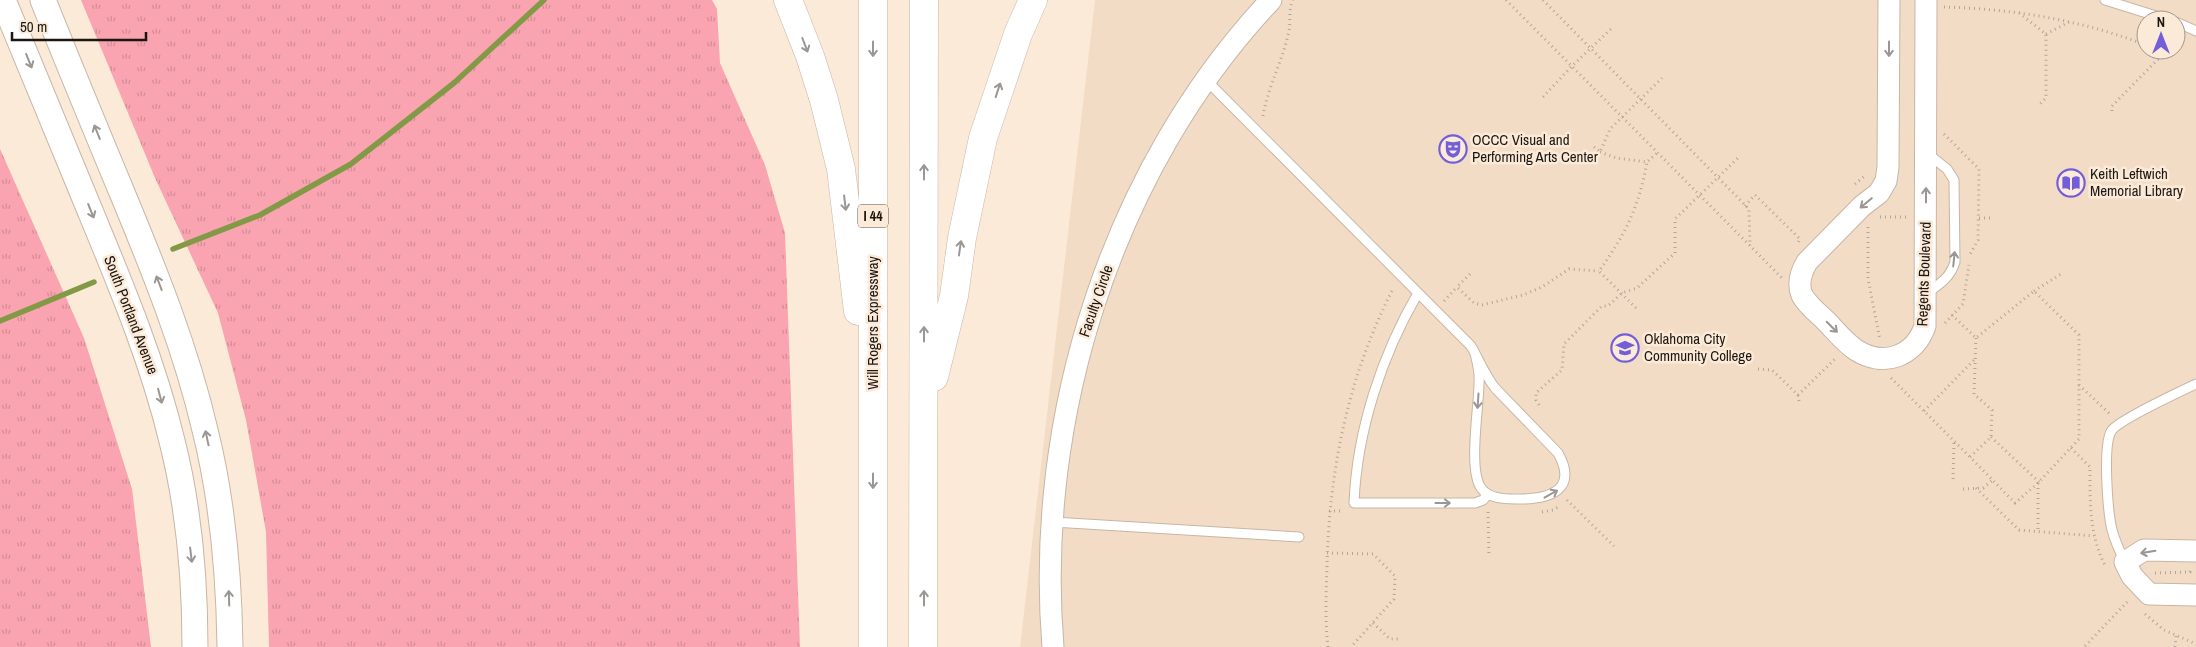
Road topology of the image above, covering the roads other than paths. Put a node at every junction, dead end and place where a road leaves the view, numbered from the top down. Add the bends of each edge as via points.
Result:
1 (3, 0) edge
2 (43, 0) edge
3 (788, 0) edge
4 (873, 0) edge
5 (924, 0) edge
6 (1033, 0) edge
7 (1270, 0) edge
8 (1889, 0) edge
9 (2105, 0) edge
10 (1933, 4) edge
11 (2137, 10) edge
12 (1206, 80) junction
13 (1926, 152) junction
14 (1418, 293) junction
15 (1925, 295) junction
16 (1475, 353) junction
17 (2196, 384) edge
18 (924, 418) junction
19 (874, 432) junction
20 (1488, 494) junction
21 (1053, 522) junction
22 (1299, 537) dead end
23 (2193, 557) edge
24 (2125, 562) junction
25 (2196, 594) edge
26 (195, 647) edge
27 (230, 647) edge
28 (873, 647) edge
29 (924, 647) edge
30 (1053, 647) edge

1 -> 26 main road, South Portland Avenue via 114,268 157,384 173,442 184,502 193,567
27 -> 2 main road via 228,560 218,493 189,370 148,254
3 -> 19 highway via 824,100 841,170
4 -> 19 highway, Will Rogers Expressway / I 44
18 -> 5 highway
18 -> 6 highway via 954,296 962,238 983,138 1005,68
7 - 12 street, Faculty Circle
8 -> 15 street, Regents Boulevard via 1886,181 1879,193 1807,262 1801,272 1800,284 1802,295 1809,304 1854,349 1866,356 1883,358 1909,351 1917,343 1925,326
9 - 11 lane
10 - 13 street, Regents Boulevard
12 - 14 lane
12 - 21 street, Faculty Circle via 1145,179 1102,280 1083,338 1069,397
15 -> 13 street, Regents Boulevard
15 -> 13 lane via 1947,279 1955,262 1954,180
14 - 16 lane
14 -> 20 lane via 1381,374 1366,424 1354,482 1354,502 1475,503
16 -> 20 lane via 1480,380 1475,468 1478,482
20 -> 16 lane via 1503,499 1546,497 1562,484 1564,467 1558,452 1495,388
17 - 24 lane via 2124,421 2110,432 2109,510 2112,532
29 -> 18 highway
19 -> 28 highway, Will Rogers Expressway / I 44
21 - 22 lane
21 - 30 street, Faculty Circle
23 -> 24 street via 2144,550
24 - 25 street via 2132,576 2149,594

